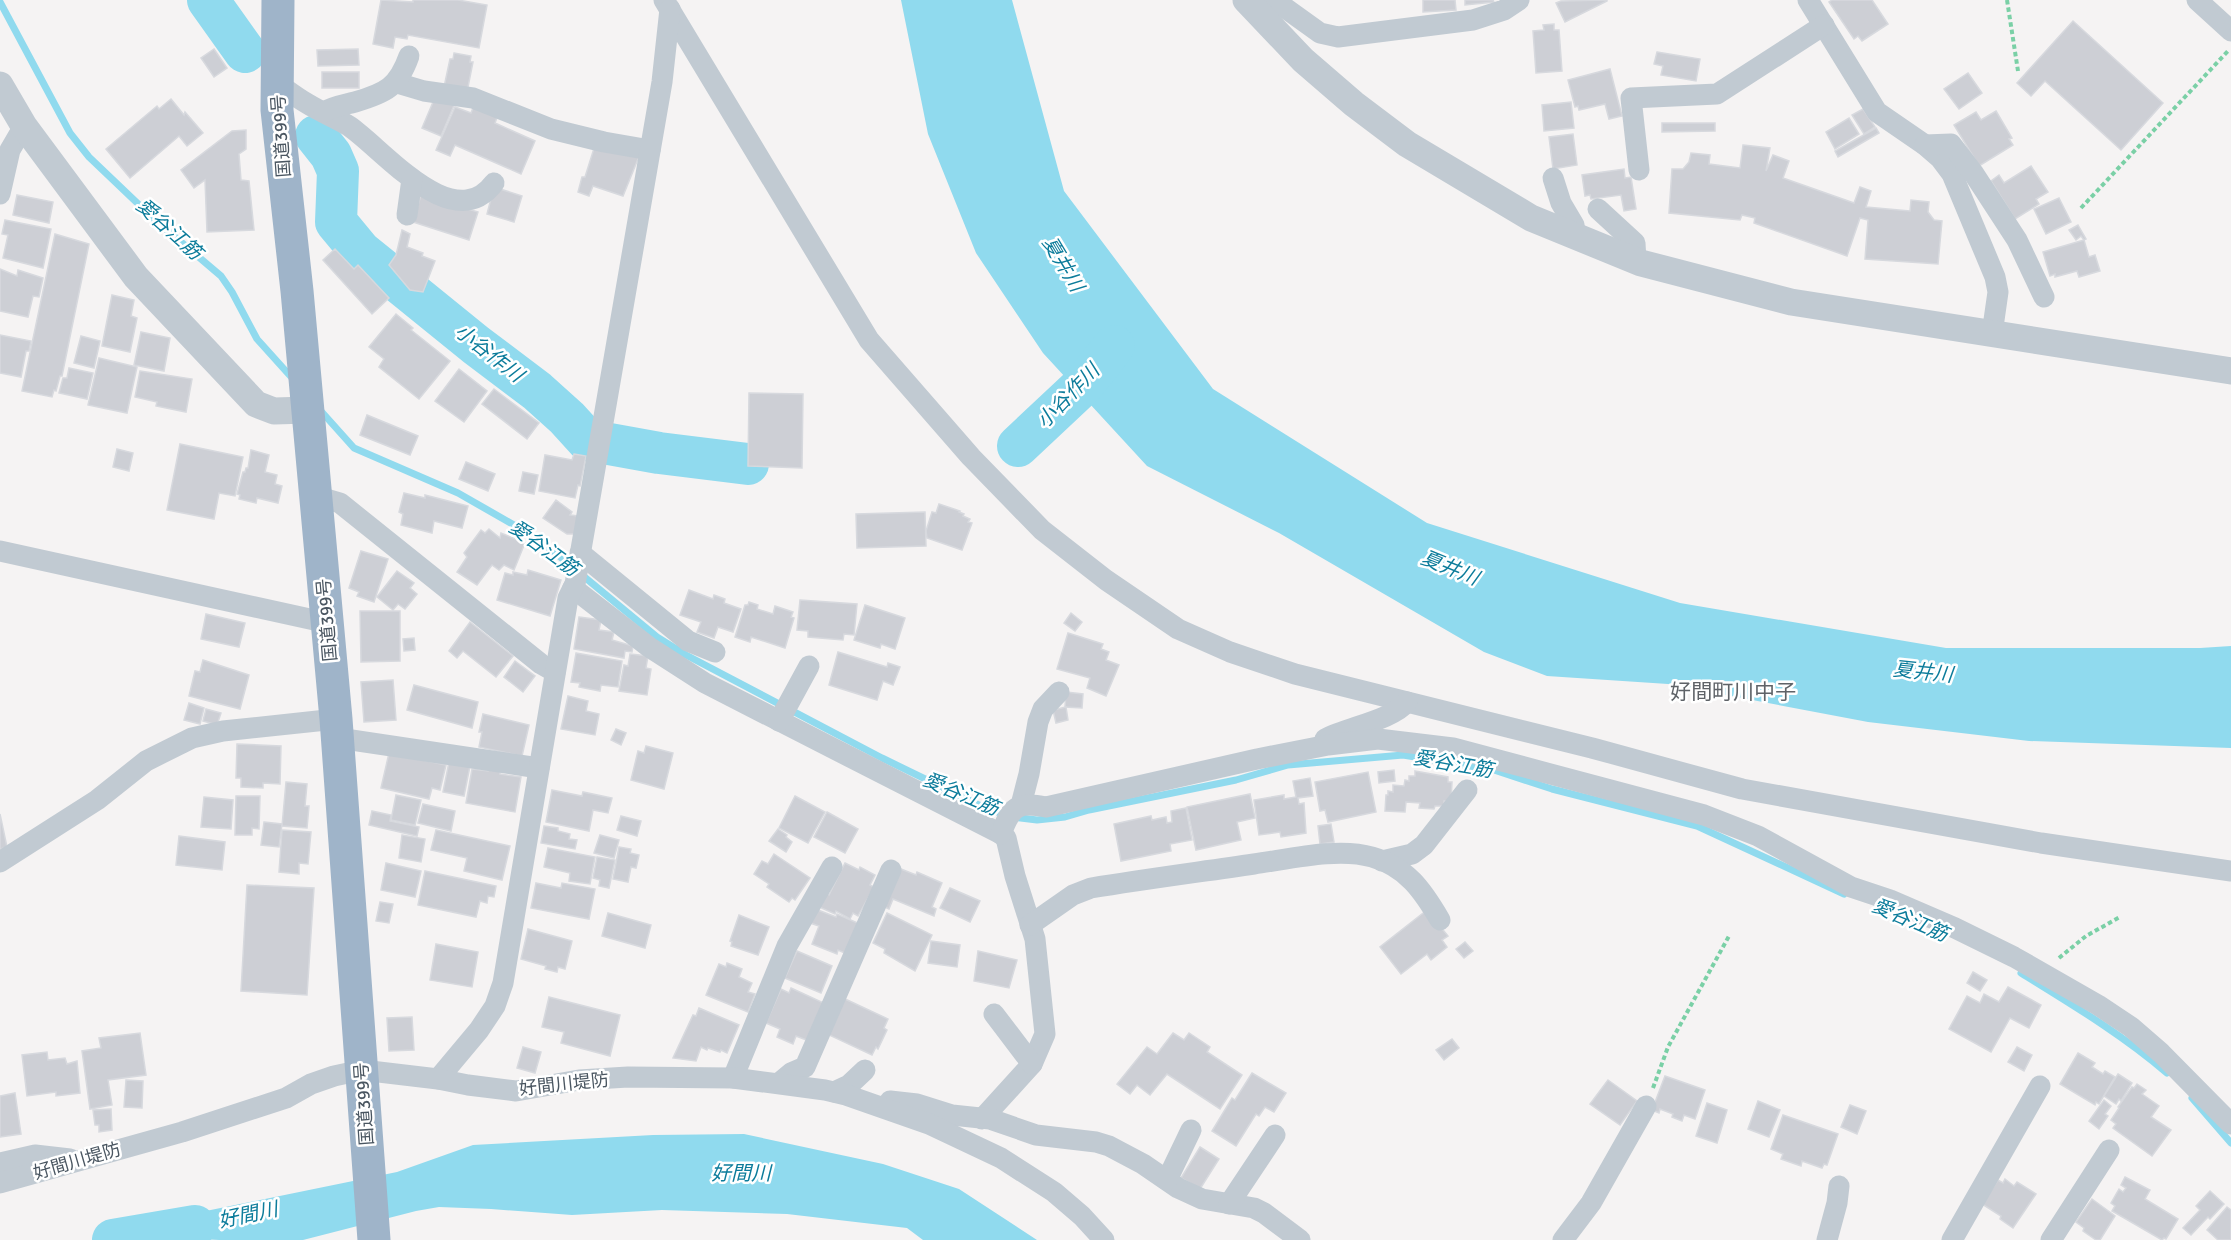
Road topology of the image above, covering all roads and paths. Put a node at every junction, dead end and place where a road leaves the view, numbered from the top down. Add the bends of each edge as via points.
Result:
1 (278, 0) edge
2 (1246, 0) edge
3 (1274, 0) edge
4 (1808, 0) edge
5 (2007, 0) edge
6 (2197, 0) edge
7 (667, 4) edge
8 (1508, 4) edge
9 (1288, 7) edge
10 (1824, 25) junction
11 (2231, 31) edge
12 (2231, 48) edge
13 (409, 56) dead end
14 (2018, 71) dead end
15 (277, 83) junction
16 (397, 83) junction
17 (0, 85) edge
18 (324, 112) junction
19 (24, 126) junction
20 (1925, 145) junction
21 (650, 150) junction
22 (1639, 170) dead end
23 (1553, 178) dead end
24 (412, 179) junction
25 (494, 183) dead end
26 (0, 194) edge
27 (2081, 208) dead end
28 (1598, 209) dead end
29 (407, 215) dead end
30 (1576, 238) junction
31 (1636, 261) junction
32 (2044, 297) dead end
33 (1992, 334) junction
34 (2231, 371) edge
35 (308, 410) junction
36 (316, 496) junction
37 (0, 551) edge
38 (580, 552) junction
39 (574, 586) junction
40 (328, 623) junction
41 (715, 652) dead end
42 (809, 666) dead end
43 (555, 672) junction
44 (1059, 692) dead end
45 (1407, 702) junction
46 (778, 721) junction
47 (337, 728) junction
48 (1316, 747) junction
49 (539, 768) junction
50 (1467, 790) dead end
51 (1021, 805) junction
52 (1001, 834) junction
53 (1382, 861) junction
54 (0, 862) edge
55 (832, 867) dead end
56 (891, 870) dead end
57 (2231, 871) edge
58 (2120, 917) dead end
59 (1440, 920) dead end
60 (1030, 926) junction
61 (1729, 936) dead end
62 (2043, 974) junction
63 (993, 1014) dead end
64 (1032, 1064) junction
65 (362, 1070) junction
66 (865, 1070) dead end
67 (438, 1078) junction
68 (733, 1078) junction
69 (779, 1083) junction
70 (2040, 1086) dead end
71 (834, 1092) junction
72 (872, 1104) junction
73 (1646, 1106) joint
74 (982, 1119) junction
75 (2231, 1124) edge
76 (1191, 1130) dead end
77 (1275, 1135) dead end
78 (2109, 1150) dead end
79 (73, 1161) junction
80 (0, 1163) edge
81 (1167, 1180) junction
82 (0, 1183) edge
83 (1839, 1186) dead end
84 (1229, 1204) junction
85 (1573, 1237) edge
86 (374, 1240) edge
87 (1104, 1240) edge
88 (1300, 1240) edge
89 (1827, 1240) edge
90 (1952, 1240) edge
91 (2051, 1240) edge

1 - 15 highway, 国道399号
2 - 30 street via 1303,60 1407,144 1532,219
3 - 9 street
4 - 10 street
5 - 14 path
6 - 11 street
7 - 21 street via 666,54
7 - 45 street via 869,339 971,457 1042,530 1178,629 1295,674
8 - 9 street via 1473,20 1338,37 1320,33
10 - 20 street via 1876,112
10 - 22 street via 1717,94 1631,98
12 - 27 path
13 - 16 street
15 - 18 street
15 - 35 highway, 国道399号
16 - 18 street via 387,91
16 - 21 street via 473,98 551,129
17 - 19 street
18 - 24 street via 349,126
19 - 26 street via 10,150
19 - 35 street via 136,277 256,404 273,411
20 - 32 street via 1951,144 2017,240
20 - 33 street via 1952,174 1995,277 1998,292
21 - 38 street
23 - 30 street
24 - 25 street via 456,201 477,199
24 - 29 street
28 - 31 street via 1635,243
30 - 31 street
31 - 33 street via 1791,302
33 - 34 street
35 - 36 highway, 国道399号
36 - 40 highway, 国道399号
36 - 43 street via 340,503
37 - 40 street
38 - 39 street
38 - 41 street via 688,641
39 - 43 street via 568,598
39 - 46 street via 669,661
40 - 47 highway, 国道399号
42 - 46 street
43 - 49 street
44 - 51 street via 1043,709 1038,722
45 - 48 street via 1394,713 1343,730
45 - 57 street via 1742,789 2042,843
46 - 52 street
47 - 49 street
47 - 54 street via 224,731 192,738 146,761 97,800
47 - 65 highway, 国道399号
48 - 51 street via 1046,807
48 - 62 street via 1378,739 1453,748 1704,815 1758,836 1851,887 1955,927
49 - 67 street via 503,983 495,1006 479,1030
50 - 53 street via 1424,845 1412,854
51 - 52 street via 1010,812
52 - 60 street via 1006,838
53 - 59 street via 1418,885
53 - 60 street via 1353,852 1091,888 1073,895
55 - 68 street via 787,946
56 - 69 street via 805,1067
58 - 62 path via 2086,936
60 - 64 street via 1045,1024 1045,1034
61 - 73 path via 1668,1047
62 - 75 street via 2131,1027
63 - 64 street
64 - 74 street
65 - 67 street, 好間川堤防
65 - 79 street, 好間川堤防 via 334,1076 286,1098 182,1132
65 - 86 highway, 国道399号
66 - 71 street
67 - 68 street, 好間川堤防 via 516,1091 628,1077
68 - 69 street, 好間川堤防
69 - 71 street, 好間川堤防
70 - 90 street
71 - 72 street, 好間川堤防
72 - 74 street via 895,1101
72 - 87 street, 好間川堤防 via 929,1124 1001,1158 1054,1192
73 - 85 street
74 - 81 street via 1036,1135 1109,1146
76 - 81 street
77 - 84 street
78 - 91 street
79 - 80 street via 62,1156 35,1155
79 - 82 street, 好間川堤防
81 - 84 street via 1202,1199
83 - 89 street
84 - 88 street via 1264,1213

